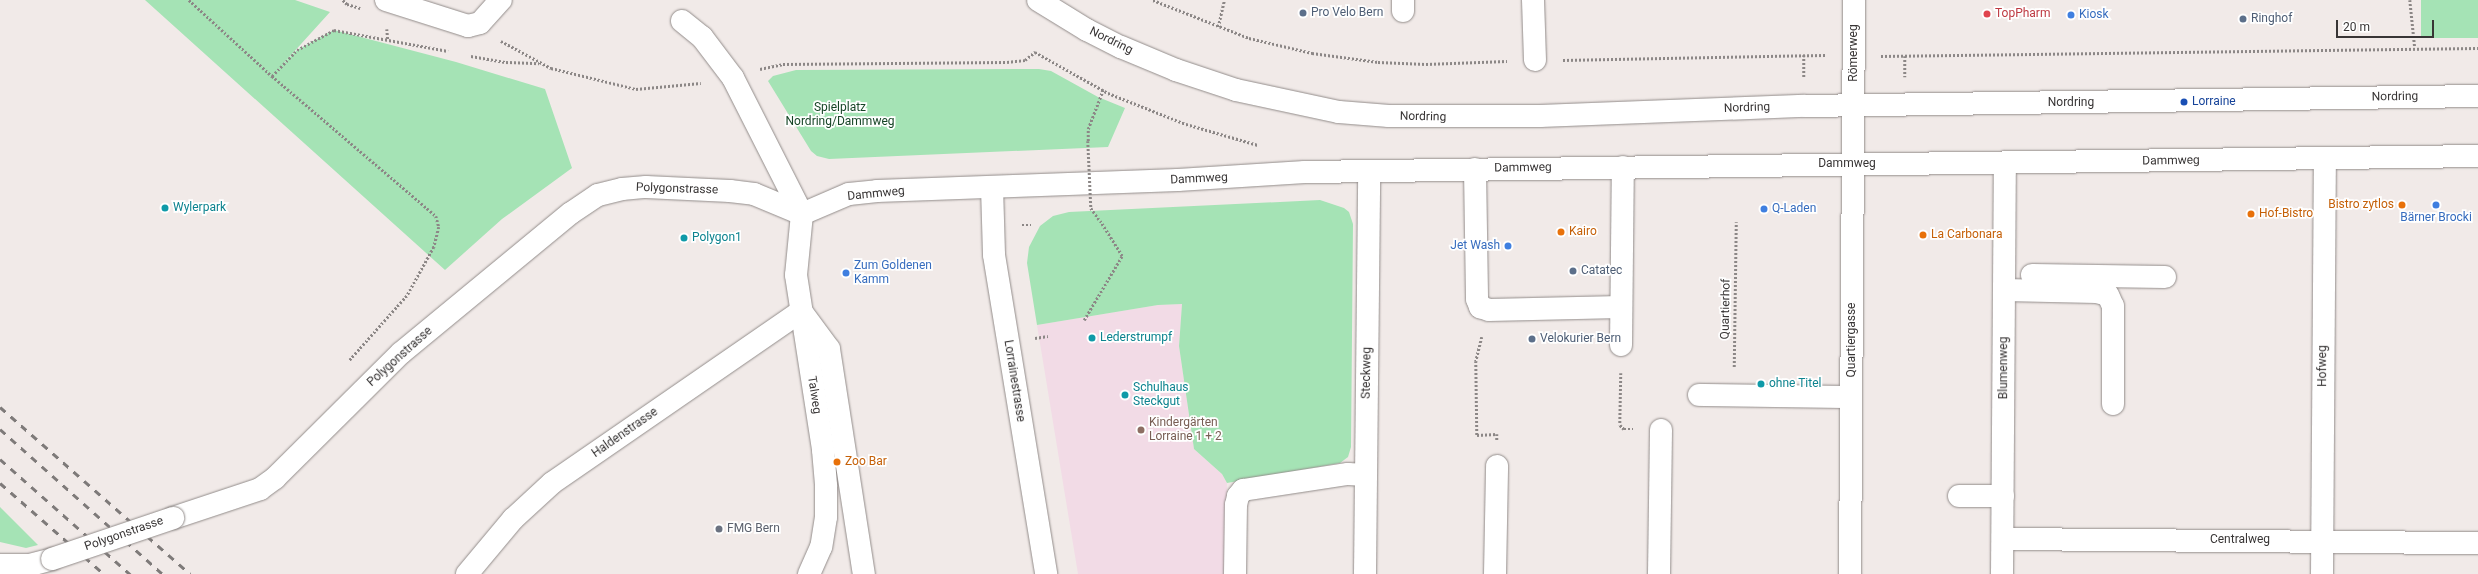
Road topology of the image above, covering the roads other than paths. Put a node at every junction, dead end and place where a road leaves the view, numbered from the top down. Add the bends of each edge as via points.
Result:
1 (386, 0) edge
2 (501, 0) edge
3 (1038, 0) edge
4 (1533, 0) edge
5 (1854, 0) edge
6 (682, 21) dead end
7 (1536, 60) road end
8 (2478, 96) edge
9 (1853, 105) junction
10 (2478, 156) edge
11 (2325, 158) junction
12 (2005, 163) junction
13 (1853, 164) junction
14 (1623, 167) junction
15 (1475, 169) junction
16 (1369, 172) junction
17 (992, 187) junction
18 (802, 214) junction
19 (2165, 277) dead end
20 (2004, 282) junction
21 (1622, 307) junction
22 (800, 311) junction
23 (1621, 345) road end
24 (1699, 395) dead end
25 (1851, 397) junction
26 (2113, 404) dead end
27 (1661, 430) road end
28 (1497, 466) road end
29 (1366, 475) junction
30 (1959, 496) dead end
31 (2003, 496) junction
32 (2478, 530) edge
33 (2003, 539) junction
34 (2322, 541) junction
35 (2478, 543) edge
36 (0, 565) edge
37 (467, 574) edge
38 (809, 574) edge
39 (864, 574) edge
40 (1046, 574) edge
41 (1235, 574) edge
42 (1365, 574) edge
43 (1495, 574) edge
44 (1659, 574) edge
45 (1850, 574) edge
46 (2002, 574) edge
47 (2322, 574) edge

1 - 2 street via 471,25 480,23
3 - 9 street, Nordring via 1086,30 1176,70 1236,90 1340,112 1443,118
4 - 7 street
5 - 9 street, Römerweg
6 - 18 street via 702,37 733,78
8 - 9 street, Nordring
9 - 13 street, Quartiergasse
10 - 11 street, Dammweg
11 - 12 street, Dammweg
11 - 34 street, Hofweg
12 - 13 street, Dammweg
12 - 20 street, Blumenweg
13 - 14 street, Dammweg
13 - 25 street, Quartiergasse
14 - 15 street, Dammweg
14 - 21 street
15 - 16 street, Dammweg
15 - 21 street via 1477,299 1480,307 1489,310
16 - 17 street, Dammweg via 1305,172
16 - 29 street, Steckweg
17 - 18 street, Dammweg via 849,194
17 - 40 street, Lorrainestrasse via 994,255
18 - 22 street, Talweg via 796,276
18 - 36 street, Polygonstrasse, bridge via 754,194 730,191 646,187 598,195 571,213 401,353 275,478 260,489 52,559 30,565
19 - 20 street
20 - 26 street via 2108,295 2113,306
20 - 31 street, Blumenweg
21 - 23 street
22 - 37 street, Haldenstrasse via 552,483 514,519
22 - 38 street, Talweg via 823,450 826,486 826,517 821,547
22 - 39 street via 829,349
24 - 25 street
25 - 45 street, Quartiergasse
27 - 44 street
28 - 43 street
29 - 41 street via 1348,474 1244,490 1238,496 1236,505
29 - 42 street, Steckweg
30 - 31 street
31 - 33 street, Blumenweg
32 - 35 street
33 - 34 street, Centralweg
33 - 46 street, Blumenweg
34 - 35 street, Centralweg
34 - 47 street, Hofweg

